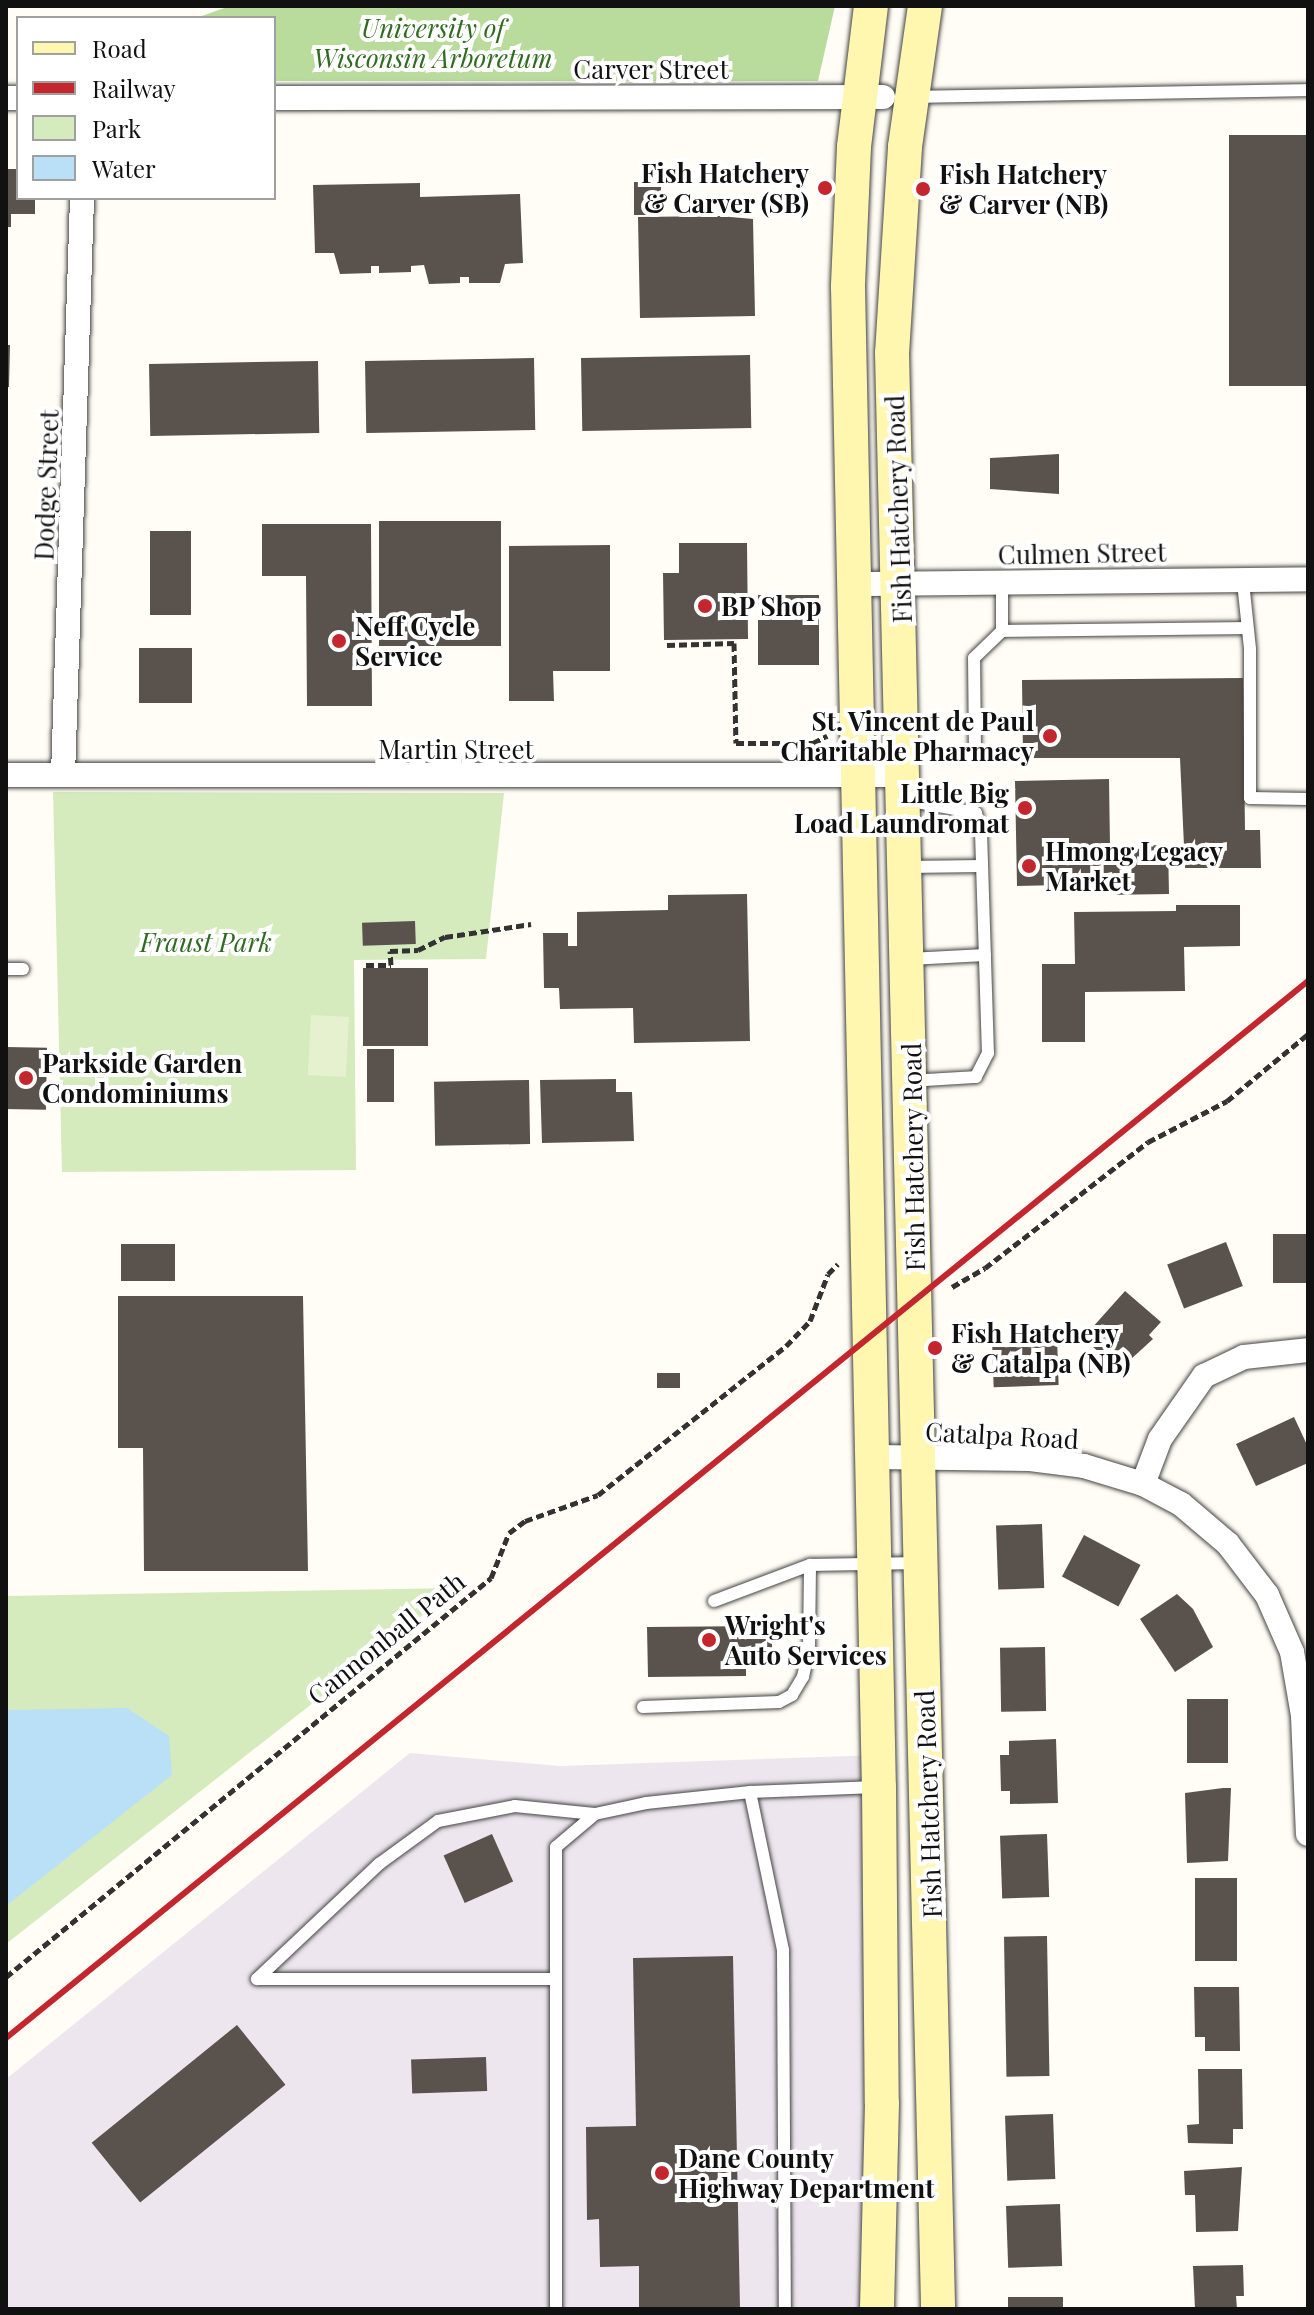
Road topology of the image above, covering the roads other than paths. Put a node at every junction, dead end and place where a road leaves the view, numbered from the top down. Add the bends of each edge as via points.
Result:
1 (871, 6) edge
2 (925, 6) edge
3 (1308, 90) edge
4 (884, 97) junction
5 (276, 98) edge
6 (82, 200) edge
7 (1308, 579) edge
8 (1002, 582) junction
9 (1243, 582) junction
10 (856, 584) junction
11 (901, 584) junction
12 (1244, 628) junction
13 (1002, 631) junction
14 (975, 751) dead end
15 (6, 775) edge
16 (63, 775) junction
17 (859, 776) junction
18 (905, 788) junction
19 (1308, 799) edge
20 (982, 866) junction
21 (907, 867) junction
22 (985, 955) junction
23 (909, 959) junction
24 (6, 969) edge
25 (23, 969) dead end
26 (911, 1081) junction
27 (1308, 1350) edge
28 (874, 1457) junction
29 (919, 1457) junction
30 (1143, 1484) junction
31 (876, 1563) junction
32 (921, 1563) junction
33 (810, 1565) junction
34 (714, 1601) dead end
35 (643, 1707) dead end
36 (879, 1787) junction
37 (750, 1792) junction
38 (595, 1814) junction
39 (1308, 1834) edge
40 (556, 1979) junction
41 (556, 2309) edge
42 (785, 2309) edge
43 (877, 2309) edge
44 (938, 2309) edge

1 - 4 main road, Fish Hatchery Road
2 - 4 main road, Fish Hatchery Road
3 - 4 lane
4 - 5 street, Carver Street
4 - 10 main road, Fish Hatchery Road via 848,244
4 - 11 main road, Fish Hatchery Road
6 - 16 street, Dodge Street
7 - 9 street, Culmen Street
8 - 9 street, Culmen Street
8 - 11 street, Culmen Street
8 - 13 lane
9 - 12 lane
10 - 11 street, Culmen Street
10 - 17 main road, Fish Hatchery Road
11 - 18 main road, Fish Hatchery Road
12 - 13 lane
12 - 19 lane via 1250,649 1250,798
13 - 14 lane via 974,658
15 - 16 street, Martin Street
16 - 17 street, Martin Street
17 - 18 street, Martin Street
17 - 28 main road, Fish Hatchery Road
18 - 20 lane via 976,813
18 - 21 main road, Fish Hatchery Road
20 - 21 lane
20 - 22 lane
21 - 23 main road, Fish Hatchery Road
22 - 23 lane
22 - 26 lane via 988,1053 976,1077
23 - 26 main road, Fish Hatchery Road
24 - 25 lane
26 - 29 main road, Fish Hatchery Road
27 - 30 street via 1244,1357 1204,1376 1160,1439
28 - 29 street, Catalpa Road
28 - 31 main road, Fish Hatchery Road
29 - 30 street, Catalpa Road via 1057,1463
29 - 32 main road, Fish Hatchery Road
30 - 39 street, Catalpa Road via 1181,1504 1228,1544 1267,1595 1292,1652 1301,1703
31 - 32 lane
31 - 33 lane
31 - 36 main road, Fish Hatchery Road
32 - 44 main road, Fish Hatchery Road
33 - 34 lane
33 - 35 lane via 809,1648 803,1677 792,1695 779,1702
36 - 37 lane
36 - 43 main road, Fish Hatchery Road via 882,2103
37 - 38 lane
37 - 42 lane via 783,1950
38 - 40 lane via 556,1847
38 - 40 lane via 515,1806 438,1821 379,1864 257,1979
40 - 41 lane

